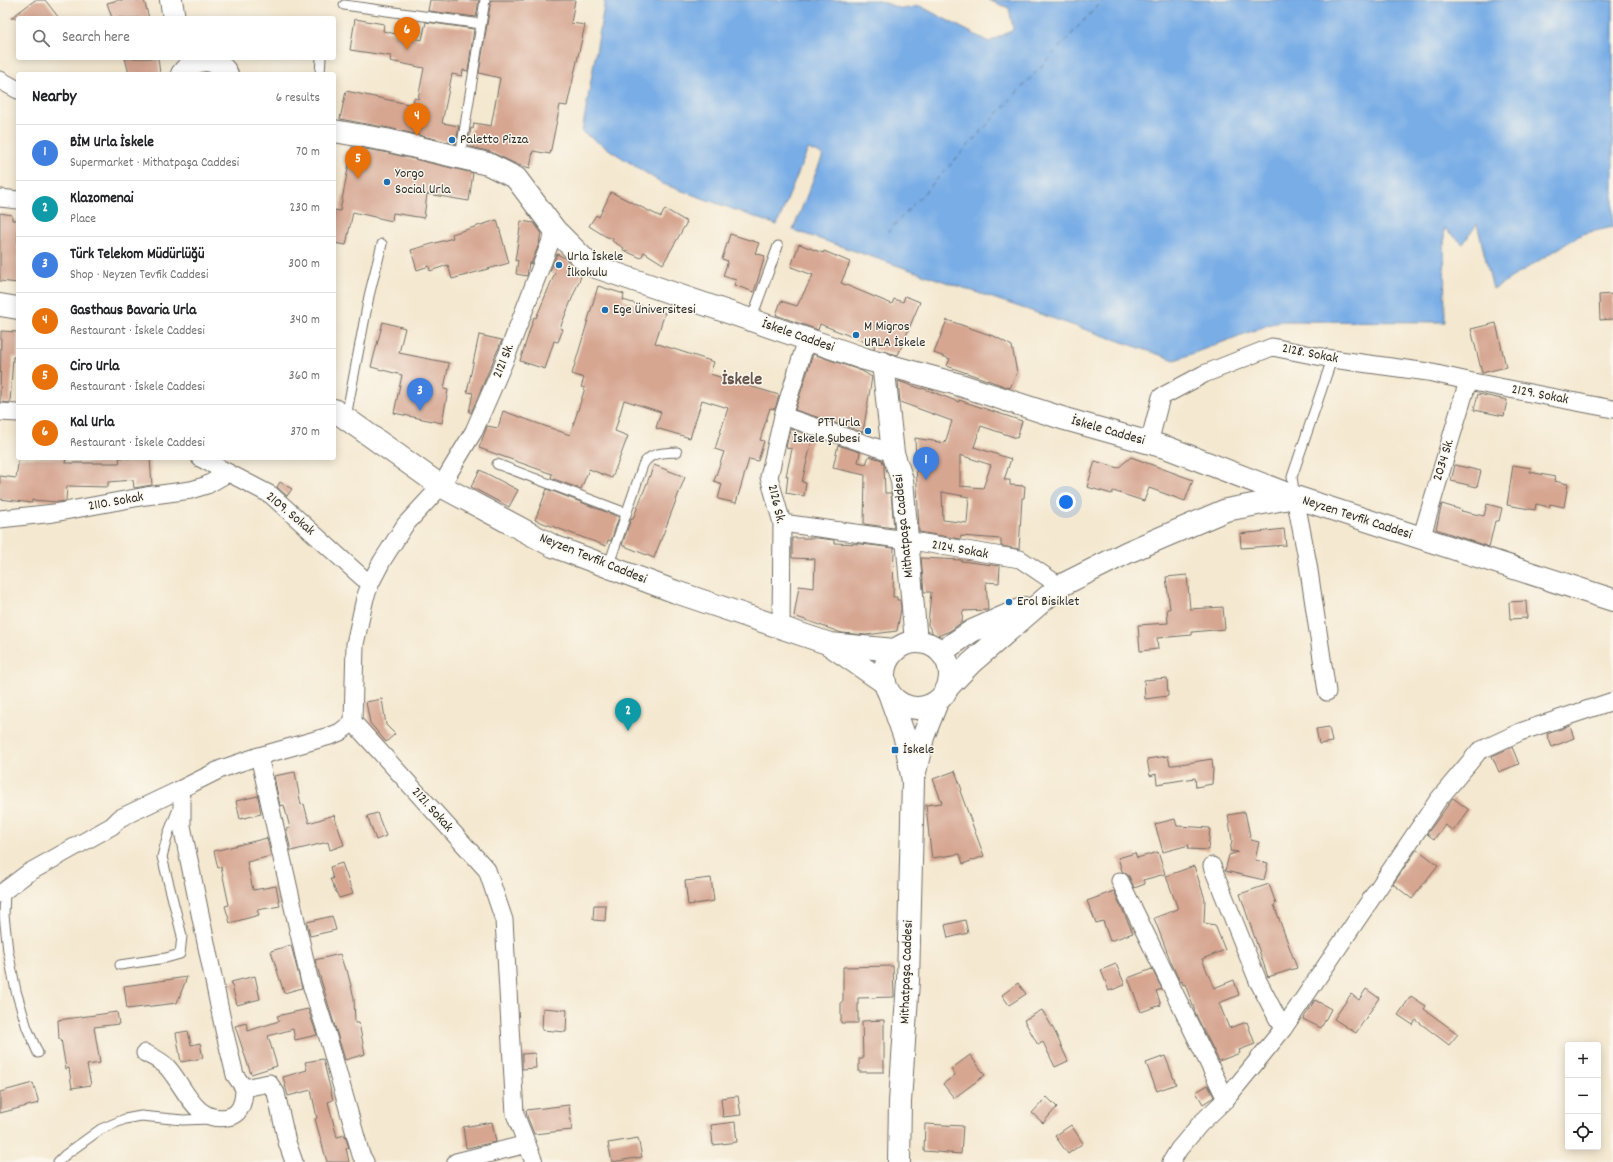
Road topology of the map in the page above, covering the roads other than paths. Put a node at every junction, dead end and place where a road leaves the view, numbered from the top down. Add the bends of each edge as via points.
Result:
1 (171, 0) edge
2 (485, 0) edge
3 (344, 5) dead end
4 (174, 16) edge
5 (481, 24) junction
6 (206, 60) edge
7 (206, 60) edge
8 (321, 60) edge
9 (184, 67) edge
10 (225, 72) edge
11 (320, 72) edge
12 (0, 80) edge
13 (16, 89) edge
14 (336, 131) edge
15 (460, 157) junction
16 (0, 198) edge
17 (16, 200) edge
18 (554, 230) junction
19 (382, 244) dead end
20 (778, 246) dead end
21 (0, 305) edge
22 (16, 308) edge
23 (751, 320) junction
24 (807, 339) junction
25 (1332, 359) junction
26 (883, 363) junction
27 (1468, 381) junction
28 (1613, 409) edge
29 (0, 412) edge
30 (16, 413) edge
31 (340, 414) edge
32 (783, 416) junction
33 (1149, 443) junction
34 (677, 452) dead end
35 (893, 453) junction
36 (204, 460) edge
37 (497, 464) dead end
38 (228, 473) junction
39 (440, 486) junction
40 (1295, 497) junction
41 (626, 513) junction
42 (0, 519) edge
43 (782, 523) junction
44 (1421, 539) junction
45 (906, 540) junction
46 (608, 567) junction
47 (371, 582) junction
48 (1060, 586) junction
49 (1043, 600) junction
50 (1613, 600) edge
51 (781, 627) junction
52 (916, 642) junction
53 (830, 644) junction
54 (895, 650) junction
55 (942, 652) junction
56 (887, 688) junction
57 (1327, 692) dead end
58 (943, 694) junction
59 (1613, 701) edge
60 (353, 722) junction
61 (259, 756) junction
62 (913, 781) junction
63 (180, 796) junction
64 (1212, 866) dead end
65 (1120, 881) dead end
66 (3, 892) edge
67 (120, 964) dead end
68 (1283, 1028) junction
69 (38, 1053) dead end
70 (145, 1053) dead end
71 (244, 1088) junction
72 (1226, 1099) junction
73 (216, 1118) junction
74 (527, 1144) junction
75 (58, 1162) edge
76 (294, 1162) edge
77 (365, 1162) edge
78 (456, 1162) edge
79 (534, 1162) edge
80 (899, 1162) edge
81 (1171, 1162) edge

1 - 4 street
2 - 5 lane
3 - 5 lane
5 - 15 lane
6 - 10 street via 219,64
7 - 9 street
8 - 11 lane
12 - 13 street
14 - 15 street, İskele Caddesi
15 - 18 street, İskele Caddesi via 488,164 516,178
16 - 17 street
18 - 23 street, İskele Caddesi via 590,265
18 - 39 street, 2121 Sk. via 507,354 474,431
19 - 31 lane
20 - 23 lane
21 - 22 street
23 - 24 street, İskele Caddesi
24 - 26 street, İskele Caddesi
24 - 32 street, 2126 Sk.
25 - 27 street, 2128. Sokak via 1428,372
25 - 33 street, 2128. Sokak via 1272,347 1155,395
25 - 40 lane via 1292,477
26 - 33 street, İskele Caddesi
26 - 35 street, Mithatpaşa Caddesi
27 - 28 street, 2129. Sokak
27 - 44 street, 2034 Sk.
29 - 30 street
31 - 39 street, Neyzen Tevfik Caddesi
32 - 35 street
32 - 43 street, 2126 Sk. via 769,477
33 - 40 street, İskele Caddesi
34 - 41 lane via 654,454 646,458
35 - 45 street, Mithatpaşa Caddesi via 902,480
36 - 38 street, 2109. Sokak
37 - 41 lane
38 - 42 street, 2110. Sokak via 207,485 191,490 54,513
38 - 47 street, 2109. Sokak via 271,495 363,578
39 - 46 street, Neyzen Tevfik Caddesi via 553,546
39 - 47 street via 405,525
40 - 44 street, Neyzen Tevfik Caddesi
40 - 48 street, Neyzen Tevfik Caddesi via 1226,510 1128,552
40 - 57 street
41 - 46 lane
43 - 45 street, 2124. Sokak
43 - 51 street, 2126 Sk.
44 - 50 street, Neyzen Tevfik Caddesi
45 - 48 street, 2124. Sokak via 1020,559
45 - 52 street, Mithatpaşa Caddesi
46 - 51 street, Neyzen Tevfik Caddesi
47 - 60 street via 355,644
48 - 49 street, Neyzen Tevfik Caddesi
49 - 55 street, Neyzen Tevfik Caddesi via 972,631
49 - 58 street, Neyzen Tevfik Caddesi via 971,662
51 - 53 street, Neyzen Tevfik Caddesi
52 - 54 street
52 - 55 street via 930,644
53 - 54 street
53 - 56 street
54 - 56 street via 889,657 884,674
55 - 58 street via 947,659 951,677
56 - 58 street via 896,701 916,708 927,707
56 - 62 street via 905,738
58 - 62 street via 923,737
59 - 68 street via 1520,732 1479,751 1438,800
60 - 61 street via 333,735
60 - 74 street, 2121. Sokak via 487,870 504,920 515,1114
61 - 63 street via 221,769
61 - 77 street via 309,978
62 - 80 street, Mithatpaşa Caddesi via 908,981
63 - 66 street via 120,818 112,826 35,869
63 - 67 lane via 162,857 182,936 180,954
63 - 71 street via 182,826 224,1030 235,1075
64 - 68 street via 1258,981
65 - 72 street
66 - 69 lane via 8,951 20,1005
68 - 72 street
70 - 73 street via 168,1067 198,1109
71 - 73 street via 242,1104 238,1111 233,1116
71 - 76 street via 269,1083 276,1093
72 - 81 street via 1200,1124
73 - 75 lane via 182,1120 141,1116 125,1119 101,1129 65,1154
74 - 78 street
74 - 79 street, 2121. Sokak

